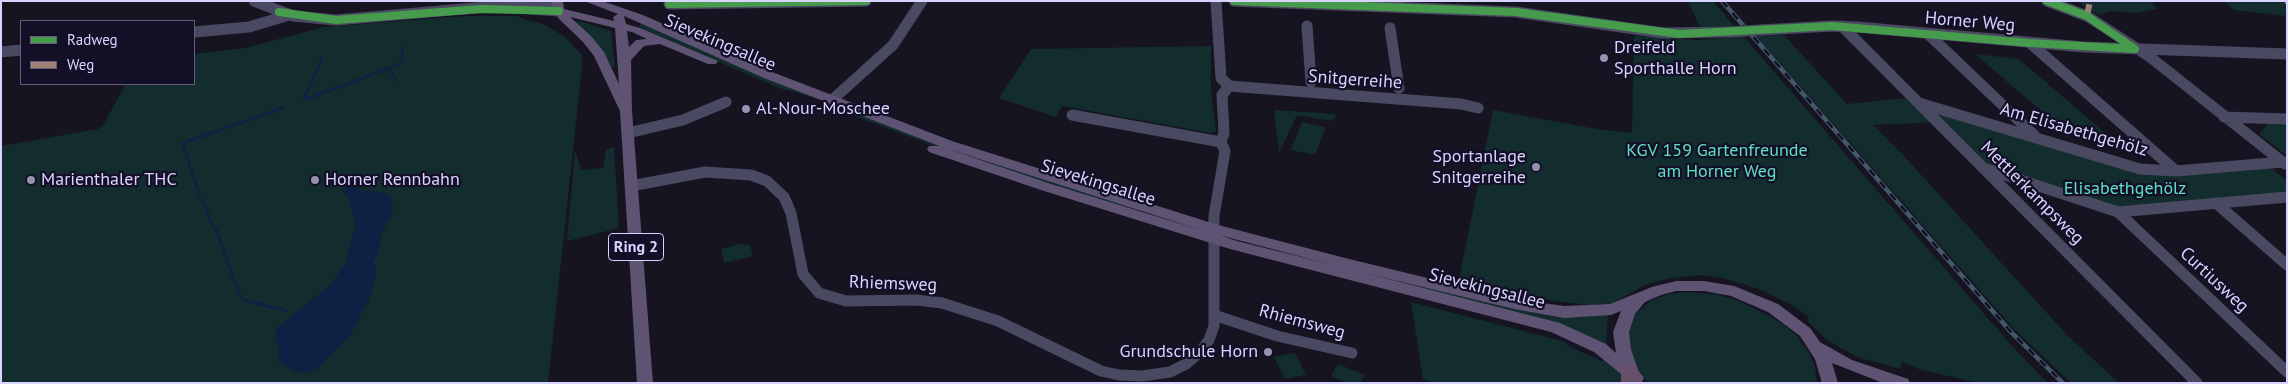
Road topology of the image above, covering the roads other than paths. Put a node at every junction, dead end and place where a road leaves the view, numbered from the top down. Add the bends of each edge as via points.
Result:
1 (254, 1) edge
2 (590, 1) edge
3 (866, 1) edge
4 (922, 1) edge
5 (1216, 1) edge
6 (1234, 1) edge
7 (2047, 1) edge
8 (739, 2) edge
9 (557, 4) edge
10 (619, 4) edge
11 (669, 4) dead end
12 (288, 15) junction
13 (589, 17) junction
14 (620, 24) junction
15 (1307, 26) dead end
16 (1842, 26) junction
17 (1390, 28) dead end
18 (195, 32) edge
19 (1927, 33) junction
20 (666, 41) junction
21 (2030, 43) junction
22 (2135, 48) junction
23 (20, 50) edge
24 (1, 52) edge
25 (2287, 54) edge
26 (625, 59) junction
27 (1229, 86) junction
28 (1310, 88) junction
29 (1399, 95) junction
30 (726, 102) dead end
31 (1917, 103) junction
32 (827, 104) junction
33 (1478, 108) dead end
34 (2005, 109) junction
35 (626, 111) junction
36 (1072, 115) dead end
37 (2221, 117) junction
38 (2287, 118) edge
39 (1984, 122) junction
40 (628, 133) junction
41 (2038, 139) junction
42 (1221, 142) junction
43 (2283, 165) edge
44 (1983, 168) junction
45 (2176, 171) junction
46 (2024, 181) junction
47 (631, 186) junction
48 (2007, 191) junction
49 (2287, 197) edge
50 (2216, 203) junction
51 (2118, 212) junction
52 (1215, 234) junction
53 (2287, 265) edge
54 (1642, 298) junction
55 (1214, 315) junction
56 (1816, 346) junction
57 (1352, 353) dead end
58 (2287, 372) edge
59 (1634, 379) edge
60 (645, 383) edge
61 (1830, 383) edge
62 (1902, 383) edge
63 (2197, 383) edge

1 - 12 street
2 - 10 main road, Sievekingsallee
3 - 8 street
4 - 32 street via 893,45
5 - 27 street via 1221,78
6 - 16 street, Horner Weg, bridge via 1516,12 1663,33
7 - 22 street via 2087,16
8 - 11 street
9 - 12 street via 350,20
9 - 13 main road, Sievekingsallee
9 - 35 main road, Ring 2 via 566,21 600,55
10 - 13 main road via 608,16
10 - 14 main road, Ring 2
10 - 32 main road, Sievekingsallee via 639,17
12 - 18 street via 249,27
13 - 14 main road, Sievekingsallee
14 - 20 main road, Sievekingsallee
14 - 26 main road, Ring 2
15 - 28 street
16 - 19 street, Horner Weg
16 - 31 street, Mettlerkampsweg
17 - 29 street
19 - 21 street, Horner Weg
19 - 34 street
20 - 26 main road via 643,42 632,48
20 - 32 main road, Sievekingsallee
21 - 22 street, Horner Weg
21 - 45 street
22 - 25 street, Horner Weg
22 - 37 street via 2140,57
23 - 24 street
26 - 35 main road, Ring 2
27 - 28 street, Snitgerreihe
27 - 42 street, Rhiemsweg via 1222,95 1224,133
28 - 29 street, Snitgerreihe
29 - 33 street, Snitgerreihe
30 - 40 street via 683,120
31 - 39 street, Am Elisabethgehölz
31 - 44 street, Mettlerkampsweg
32 - 52 main road, Sievekingsallee
34 - 39 street
34 - 41 street
35 - 40 main road, Ring 2
36 - 42 street
37 - 38 street
37 - 43 street
39 - 41 street, Am Elisabethgehölz
40 - 47 main road, Ring 2
41 - 45 street, Am Elisabethgehölz via 2125,166
42 - 52 street, Rhiemsweg via 1225,151 1214,216
43 - 45 street, Am Elisabethgehölz
44 - 46 street
44 - 48 street, Mettlerkampsweg
46 - 48 street
46 - 51 street
47 - 55 street, Rhiemsweg via 705,172 730,172 767,182 784,197 791,213 803,274 811,287 828,297 846,301 916,300 959,307 998,321 1094,368 1119,375 1152,375 1179,368 1205,347 1212,334
47 - 60 main road, Ring 2
48 - 63 street, Mettlerkampsweg
49 - 50 street
50 - 51 street
50 - 53 street
51 - 58 street, Curtiusweg
52 - 54 main road, Sievekingsallee via 1546,310 1600,311
52 - 55 street, Rhiemsweg
52 - 59 main road, Sievekingsallee via 1555,327 1600,348
54 - 56 main road, Sievekingsallee via 1657,291 1685,286 1734,292 1781,313 1798,325
54 - 59 main road, Sievekingsallee via 1628,312 1621,332
55 - 57 street, Rhiemsweg via 1277,336
56 - 61 main road, Sievekingsallee via 1828,369
56 - 62 main road, Sievekingsallee via 1840,361

